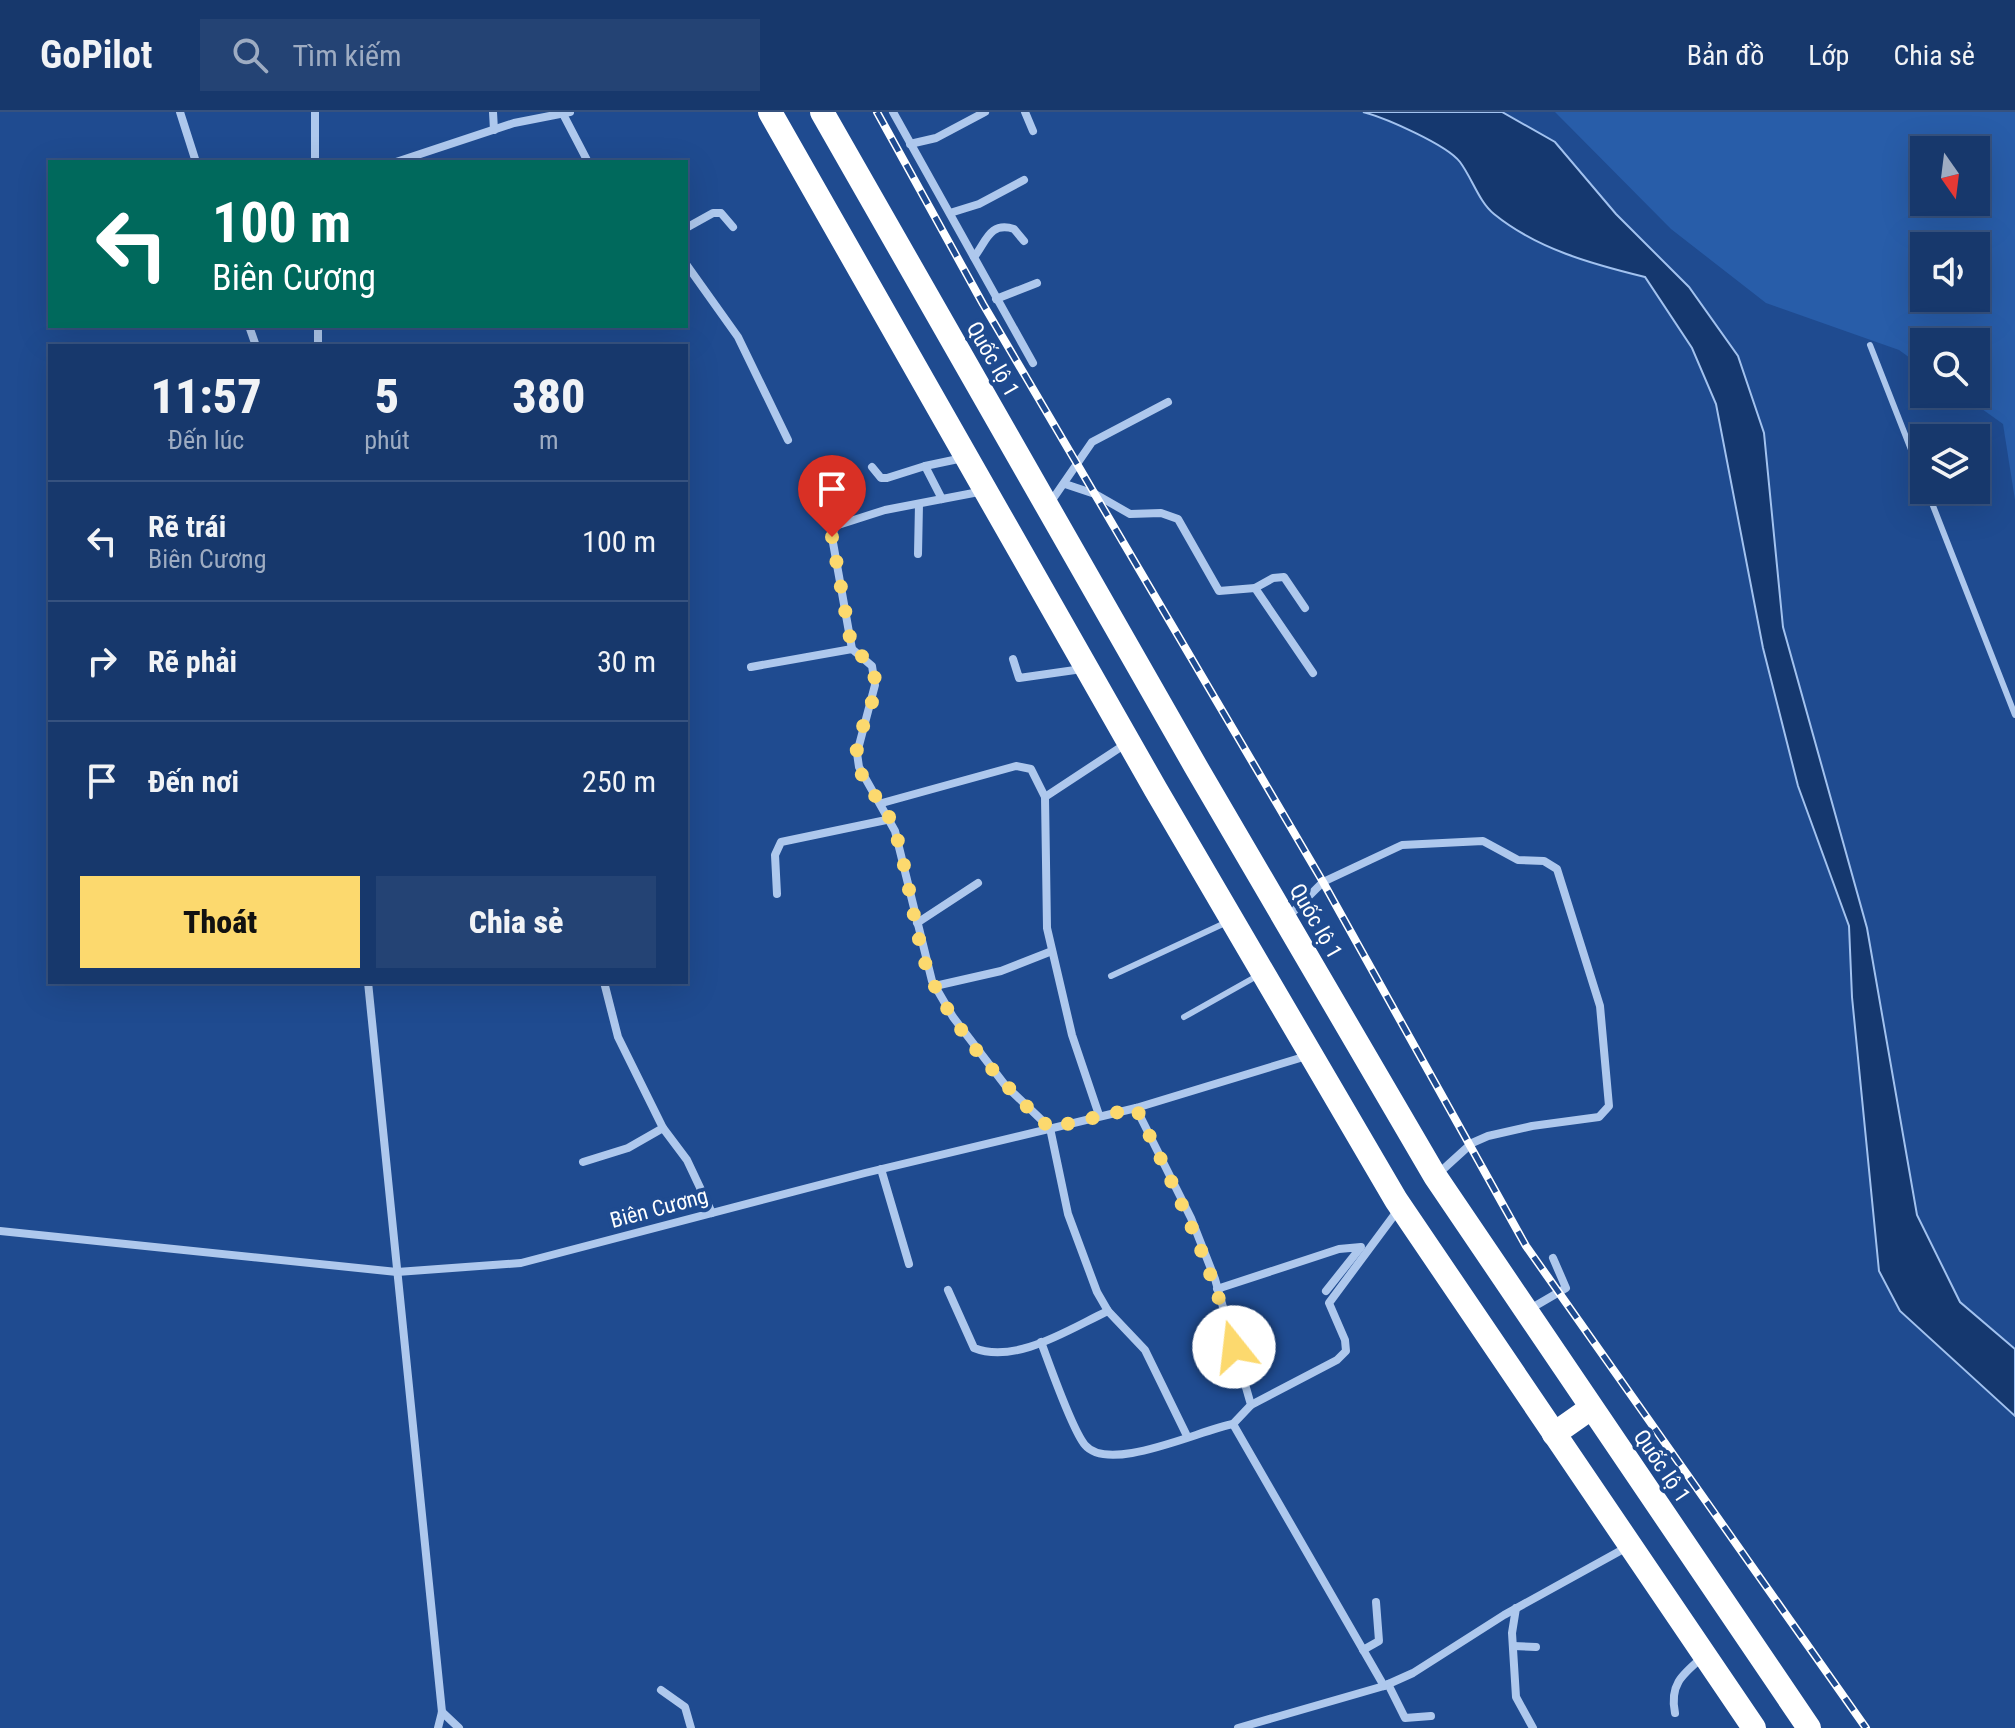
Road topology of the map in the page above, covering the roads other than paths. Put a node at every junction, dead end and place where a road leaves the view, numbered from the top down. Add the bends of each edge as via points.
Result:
1 (180, 112) edge
2 (315, 112) edge
3 (493, 112) edge
4 (770, 112) edge
5 (822, 112) edge
6 (893, 112) edge
7 (985, 112) edge
8 (1025, 112) edge
9 (567, 113) edge
10 (494, 130) junction
11 (1033, 131) dead end
12 (910, 144) junction
13 (195, 160) edge
14 (315, 160) edge
15 (402, 160) edge
16 (587, 160) edge
17 (1024, 180) dead end
18 (950, 213) junction
19 (688, 227) edge
20 (733, 227) dead end
21 (1024, 241) dead end
22 (974, 257) junction
23 (688, 267) edge
24 (1037, 283) dead end
25 (996, 299) junction
26 (1870, 345) dead end
27 (1033, 363) dead end
28 (1168, 402) dead end
29 (788, 440) dead end
30 (967, 458) junction
31 (925, 466) junction
32 (872, 467) dead end
33 (1065, 484) junction
34 (986, 491) junction
35 (942, 499) junction
36 (919, 504) junction
37 (1047, 507) junction
38 (918, 554) dead end
39 (1255, 588) junction
40 (1305, 608) dead end
41 (852, 649) junction
42 (1013, 659) dead end
43 (751, 667) dead end
44 (1087, 668) junction
45 (1313, 673) dead end
46 (2015, 715) edge
47 (1129, 742) junction
48 (1045, 797) junction
49 (882, 803) junction
50 (891, 819) junction
51 (978, 883) dead end
52 (777, 894) dead end
53 (1232, 920) junction
54 (1285, 920) junction
55 (917, 923) junction
56 (1052, 951) junction
57 (1263, 973) junction
58 (1111, 976) dead end
59 (368, 984) edge
60 (605, 984) edge
61 (935, 986) junction
62 (1184, 1017) dead end
63 (1311, 1054) junction
64 (1136, 1108) junction
65 (1099, 1115) junction
66 (663, 1128) junction
67 (1050, 1128) junction
68 (583, 1162) dead end
69 (881, 1169) junction
70 (1435, 1176) junction
71 (1400, 1206) junction
72 (712, 1213) junction
73 (0, 1231) edge
74 (1553, 1258) dead end
75 (909, 1264) dead end
76 (397, 1272) junction
77 (1217, 1289) junction
78 (948, 1290) dead end
79 (1326, 1291) dead end
80 (1108, 1311) junction
81 (1526, 1311) junction
82 (1041, 1342) junction
83 (1251, 1405) junction
84 (1591, 1408) junction
85 (1233, 1424) junction
86 (1554, 1434) junction
87 (1187, 1436) junction
88 (1630, 1546) junction
89 (1376, 1602) dead end
90 (1516, 1608) junction
91 (1513, 1646) junction
92 (1536, 1647) dead end
93 (1363, 1650) junction
94 (1704, 1656) junction
95 (1386, 1685) junction
96 (661, 1690) dead end
97 (442, 1712) junction
98 (1675, 1713) dead end
99 (1431, 1716) dead end
100 (438, 1728) edge
101 (459, 1728) edge
102 (691, 1728) edge
103 (1238, 1728) edge
104 (1533, 1728) edge
105 (1754, 1728) edge
106 (1809, 1728) edge

1 - 13 street
2 - 14 street
3 - 10 street
4 - 30 highway
5 - 37 highway, Quốc lộ 1
6 - 12 street
7 - 12 street via 936,138
8 - 11 street
9 - 10 street
9 - 16 street
10 - 15 street
12 - 18 street
17 - 18 street
18 - 22 street
19 - 20 street via 721,213
21 - 22 street via 1014,229 1000,228 986,235
22 - 25 street
23 - 29 street via 738,337
24 - 25 street
25 - 27 street
26 - 46 lane
28 - 33 street via 1092,442
30 - 31 street
30 - 34 highway
31 - 32 street via 887,478
31 - 35 street
33 - 37 street
33 - 39 street via 1130,514 1161,513 1178,519 1219,591
34 - 35 street
34 - 44 highway
35 - 36 street
36 - 38 street
36 - 41 street via 852,519 832,531
37 - 54 highway, Quốc lộ 1
39 - 40 street via 1284,577
39 - 45 street
41 - 43 street
41 - 49 street via 868,659 875,675 857,758
42 - 44 street via 1019,678
44 - 47 highway
47 - 48 street
47 - 53 highway
48 - 49 street via 1031,769 1016,766
48 - 56 street via 1045,895
49 - 50 street
50 - 52 street via 781,842 775,855
50 - 55 street
51 - 55 street
53 - 57 highway
53 - 58 lane
54 - 70 highway, Quốc lộ 1
54 - 70 street via 1323,882 1402,845 1483,841 1518,860 1544,861 1557,869 1600,1006 1609,1106 1599,1117 1532,1126 1472,1143
55 - 61 street
56 - 61 street via 1001,971
56 - 65 street
57 - 62 lane
57 - 63 highway
59 - 76 street
60 - 66 street via 618,1037
61 - 67 street via 1005,1085
63 - 64 street, Biên Cương
63 - 71 highway
64 - 65 street, Biên Cương
64 - 77 street via 1191,1218
65 - 67 street, Biên Cương
66 - 68 street via 628,1148
66 - 72 street via 687,1160
67 - 69 street, Biên Cương
67 - 80 street via 1075,1237
69 - 72 street, Biên Cương
69 - 75 street
70 - 81 highway, Quốc lộ 1
71 - 83 street via 1329,1303 1346,1351
71 - 86 highway
72 - 76 street, Biên Cương via 521,1263
73 - 76 street, Biên Cương
74 - 81 street via 1566,1288
76 - 97 street
77 - 79 street via 1339,1249 1361,1247
77 - 83 street
78 - 82 street via 974,1348 997,1352
80 - 82 street
80 - 87 street via 1145,1350
81 - 84 highway, Quốc lộ 1
82 - 87 street via 1090,1450 1100,1455 1131,1454
83 - 85 street
84 - 86 highway
84 - 106 highway, Quốc lộ 1
85 - 87 street
85 - 93 street
86 - 88 highway
88 - 90 street
88 - 94 highway
89 - 93 street via 1379,1641
90 - 91 street
90 - 95 street
91 - 92 street
91 - 104 street via 1516,1697
93 - 95 street
94 - 98 street via 1676,1682
94 - 105 highway
95 - 99 street via 1405,1718
95 - 103 street
96 - 102 street via 685,1707
97 - 100 street
97 - 101 street

